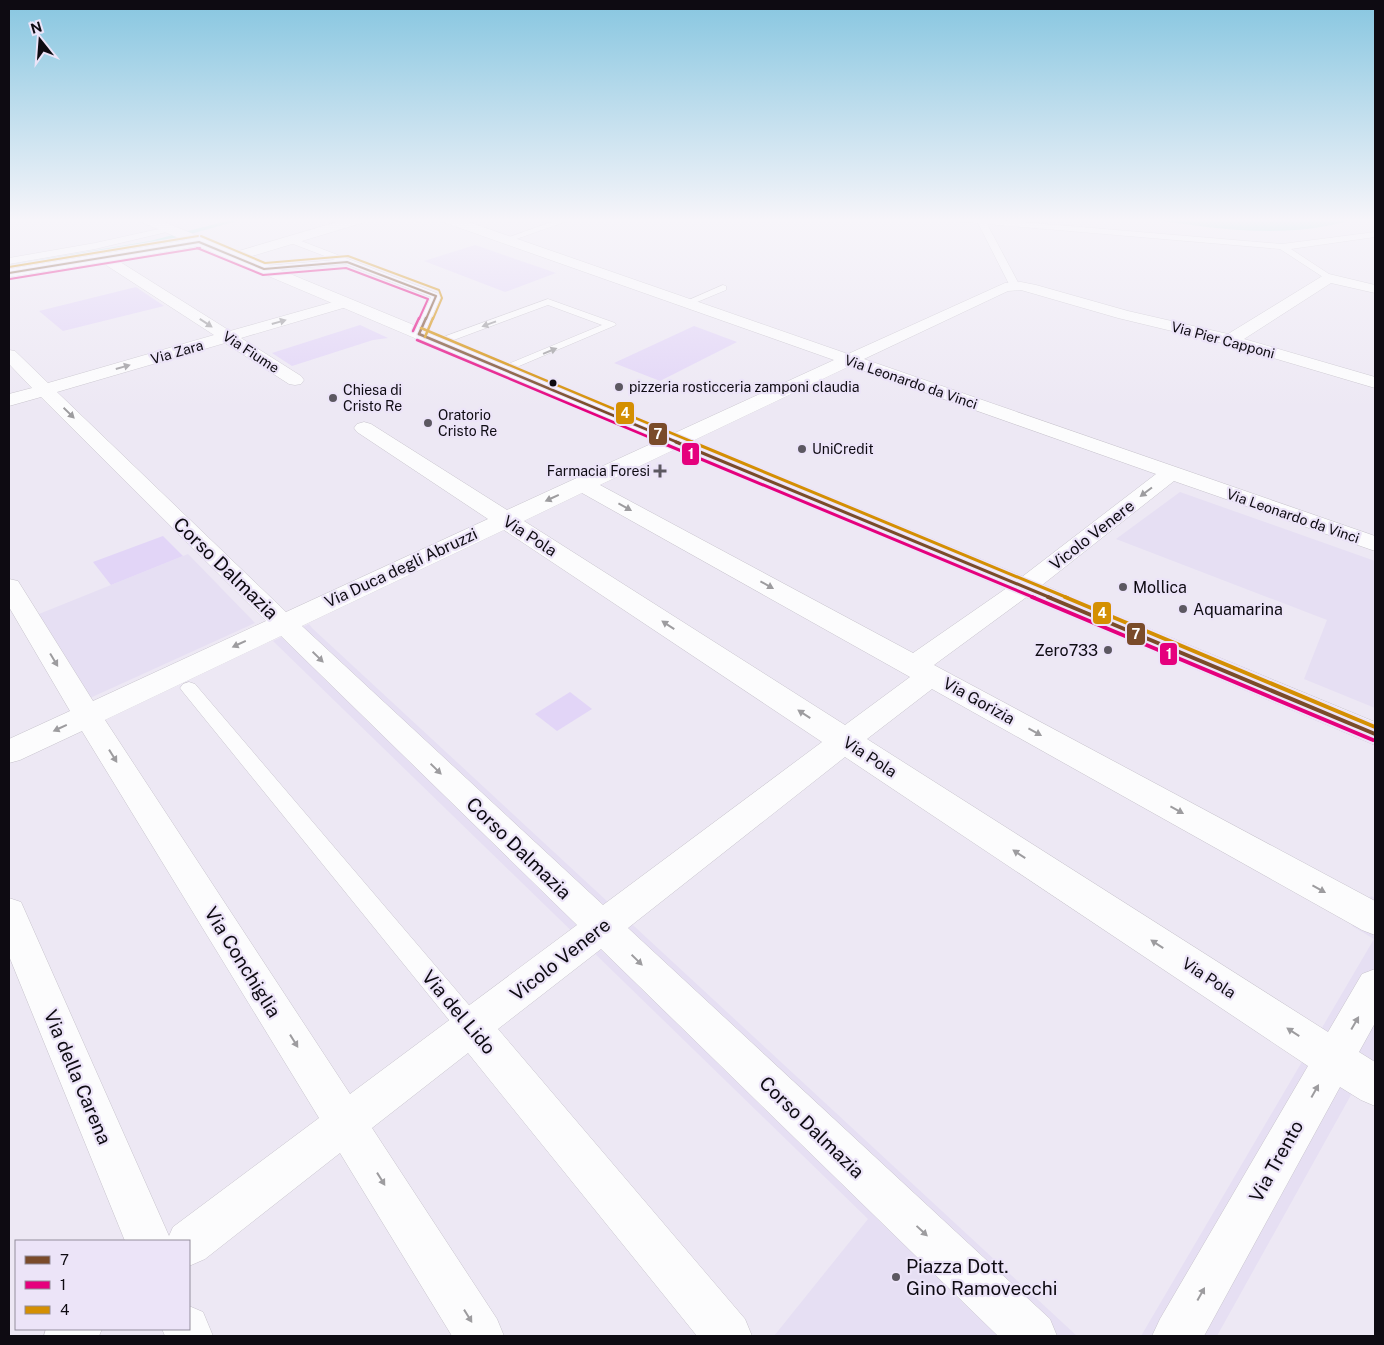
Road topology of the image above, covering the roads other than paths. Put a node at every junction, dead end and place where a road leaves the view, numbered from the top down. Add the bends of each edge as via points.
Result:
1 (142, 282) edge
2 (295, 282) edge
3 (399, 282) edge
4 (626, 282) edge
5 (1013, 282) edge
6 (1323, 282) edge
7 (1345, 282) edge
8 (1015, 286) junction
9 (723, 288) dead end
10 (1375, 289) edge
11 (346, 303) junction
12 (687, 303) junction
13 (419, 334) junction
14 (228, 337) junction
15 (1231, 340) junction
16 (439, 342) junction
17 (9, 355) edge
18 (848, 360) junction
19 (505, 369) junction
20 (295, 380) dead end
21 (1375, 383) edge
22 (44, 390) junction
23 (9, 400) edge
24 (364, 428) dead end
25 (675, 441) junction
26 (1171, 473) junction
27 (582, 484) junction
28 (505, 520) junction
29 (1375, 544) edge
30 (9, 586) edge
31 (1023, 588) junction
32 (283, 624) junction
33 (922, 670) junction
34 (189, 688) dead end
35 (87, 715) junction
36 (1375, 734) edge
37 (845, 741) junction
38 (9, 752) edge
39 (9, 913) edge
40 (1375, 920) edge
41 (602, 926) junction
42 (1375, 987) edge
43 (471, 1027) junction
44 (1334, 1059) junction
45 (1375, 1086) edge
46 (346, 1123) junction
47 (148, 1240) edge
48 (190, 1242) edge
49 (480, 1336) edge
50 (728, 1336) edge
51 (1033, 1336) edge
52 (1177, 1336) edge

1 -> 14 street, Via Fiume
2 - 11 street
3 - 13 lane via 436,296
4 - 12 street, Via Leonardo da Vinci
5 - 8 lane
6 - 15 street
7 - 10 street
8 - 15 street, Via Pier Capponi
8 - 18 street, Via Pier Capponi via 1001,288
9 - 12 lane
11 - 13 street
14 -> 11 street, Via Zara
12 - 18 street, Via Leonardo da Vinci
13 - 16 street
14 - 20 street, Via Fiume
22 -> 14 street, Via Zara
15 - 21 street, Via Pier Capponi
16 - 19 street
19 -> 16 lane via 611,325 548,302
17 - 22 street, Corso Dalmazia
18 - 25 street, Via Duca degli Abruzzi
18 - 26 street, Via Leonardo da Vinci
19 - 25 street
22 - 23 street, Via Zara
22 -> 32 street, Corso Dalmazia
24 - 28 street, Via Pola
25 - 27 street, Via Duca degli Abruzzi
25 - 31 street
26 - 29 street, Via Leonardo da Vinci
26 -> 31 street, Vicolo Venere
27 -> 28 street, Via Duca degli Abruzzi
27 -> 33 street, Via Gorizia
28 - 32 street, Via Duca degli Abruzzi
37 -> 28 street, Via Pola
30 -> 35 street, Via Conchiglia
31 - 33 street, Vicolo Venere
31 - 36 street
32 -> 35 street, Via Duca degli Abruzzi
32 -> 41 street, Corso Dalmazia
33 - 37 street, Vicolo Venere
33 -> 40 street, Via Gorizia
34 - 43 lane, Via del Lido
35 -> 38 street, Via Duca degli Abruzzi
35 -> 46 street, Via Conchiglia
37 - 41 street, Vicolo Venere
44 -> 37 street, Via Pola
39 - 47 street, Via della Carena
41 - 43 street, Vicolo Venere
41 -> 51 street, Corso Dalmazia
44 -> 42 street, Via Trento
43 - 46 street, Vicolo Venere
43 - 50 street, Via del Lido
44 - 45 street, Via Pola
52 -> 44 street, Via Trento
46 - 48 street, Vicolo Venere
46 -> 49 street, Via Conchiglia

